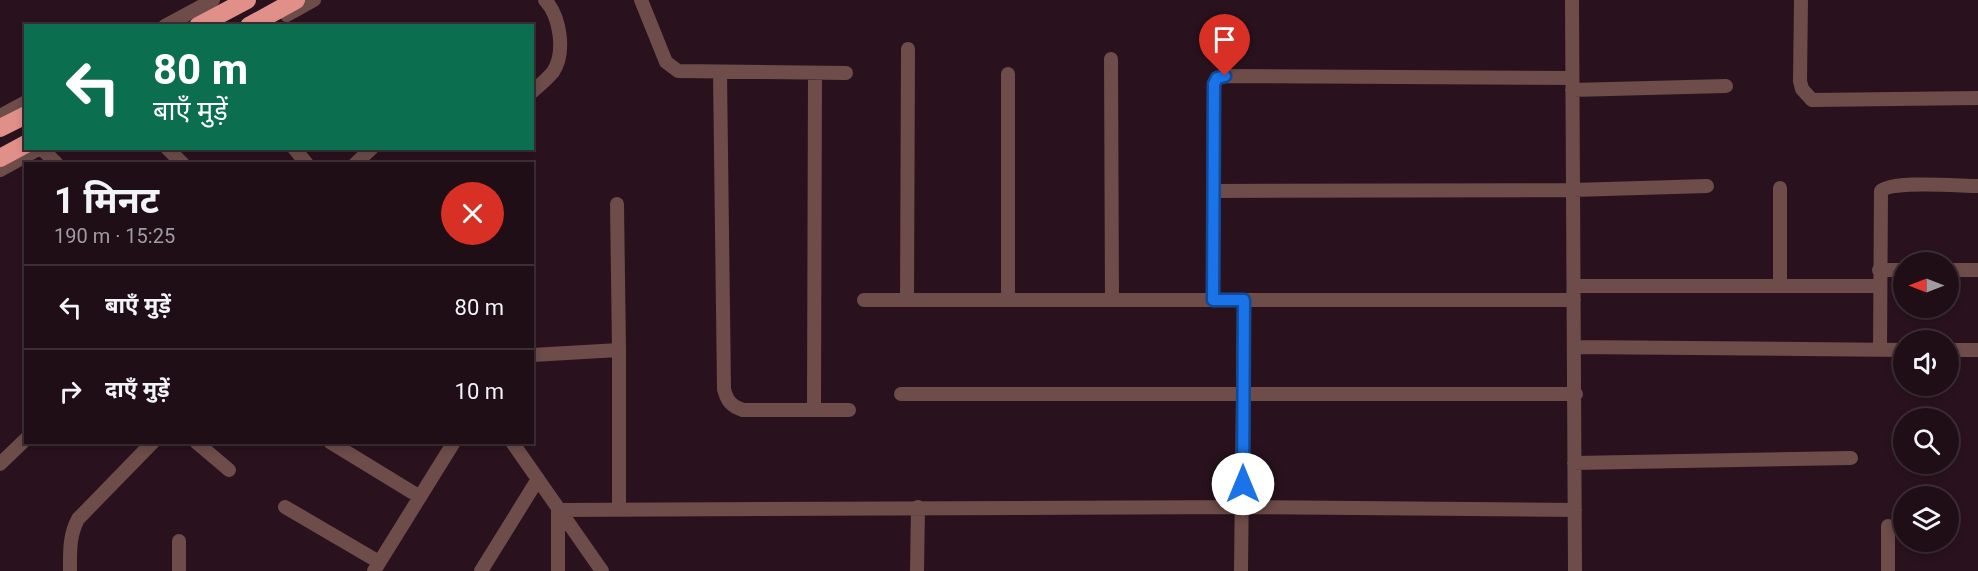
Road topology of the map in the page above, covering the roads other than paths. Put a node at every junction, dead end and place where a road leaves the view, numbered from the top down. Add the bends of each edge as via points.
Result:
1 (213, 0) edge
2 (247, 0) edge
3 (296, 0) edge
4 (314, 0) edge
5 (545, 0) edge
6 (641, 0) edge
7 (1572, 0) edge
8 (1801, 0) edge
9 (169, 24) edge
10 (202, 24) edge
11 (253, 24) edge
12 (271, 24) edge
13 (908, 50) dead end
14 (1111, 59) dead end
15 (720, 73) junction
16 (815, 73) junction
17 (846, 73) dead end
18 (1008, 74) dead end
19 (1572, 84) junction
20 (1725, 86) dead end
21 (534, 91) edge
22 (1978, 98) edge
23 (24, 105) edge
24 (12, 121) edge
25 (24, 145) edge
26 (37, 150) edge
27 (43, 150) edge
28 (169, 150) edge
29 (296, 150) edge
30 (370, 150) edge
31 (0, 158) edge
32 (55, 162) edge
33 (181, 162) edge
34 (305, 162) edge
35 (357, 162) edge
36 (0, 170) edge
37 (1707, 186) dead end
38 (1978, 186) edge
39 (1780, 188) dead end
40 (1573, 190) junction
41 (1213, 191) junction
42 (616, 204) dead end
43 (1880, 270) junction
44 (1893, 270) edge
45 (1959, 270) edge
46 (1978, 270) edge
47 (1780, 286) junction
48 (1880, 286) junction
49 (1574, 293) junction
50 (864, 300) dead end
51 (907, 300) junction
52 (1008, 300) junction
53 (1112, 300) junction
54 (1213, 300) junction
55 (1244, 300) junction
56 (1574, 347) junction
57 (619, 350) junction
58 (1880, 350) junction
59 (1893, 350) edge
60 (1959, 350) edge
61 (1978, 350) edge
62 (534, 355) edge
63 (902, 394) dead end
64 (1576, 394) junction
65 (1244, 395) junction
66 (814, 410) junction
67 (849, 410) dead end
68 (24, 441) edge
69 (151, 444) edge
70 (198, 444) edge
71 (333, 444) edge
72 (453, 444) edge
73 (513, 444) edge
74 (1851, 458) dead end
75 (1575, 463) junction
76 (0, 464) edge
77 (230, 470) dead end
78 (538, 479) junction
79 (420, 497) junction
80 (285, 507) dead end
81 (918, 507) junction
82 (1243, 507) junction
83 (619, 509) junction
84 (558, 510) junction
85 (1575, 510) junction
86 (1888, 526) dead end
87 (179, 541) dead end
88 (377, 567) edge
89 (70, 571) edge
90 (179, 571) edge
91 (481, 571) edge
92 (558, 571) edge
93 (602, 571) edge
94 (917, 571) edge
95 (1241, 571) edge
96 (1575, 571) edge
97 (1888, 571) edge

1 - 9 street
2 - 10 highway
3 - 11 highway
4 - 12 street
5 - 21 street via 558,18 557,61 552,74
6 - 15 street via 671,68 686,73
7 - 19 street
8 - 22 street via 1800,81 1812,100
13 - 51 street
14 - 53 street
15 - 16 street
15 - 66 street via 727,400 743,410
16 - 17 street
16 - 66 street
18 - 52 street
19 - 20 street
19 - 40 street
19 - 41 street via 1220,76 1214,84
23 - 24 street
25 - 31 highway
26 - 36 street
27 - 32 street
28 - 33 street
29 - 34 street
30 - 35 street
37 - 40 street
38 - 43 street via 1884,188 1879,196
39 - 47 street
40 - 41 street
40 - 49 street
41 - 54 street
42 - 57 street
43 - 44 street
43 - 48 street
45 - 46 street
47 - 48 street
47 - 49 street
48 - 58 street
49 - 55 street
49 - 56 street
50 - 51 street
51 - 52 street
52 - 53 street
53 - 54 street
54 - 55 street
55 - 65 street
56 - 58 street
56 - 64 street
57 - 62 street
57 - 83 street
58 - 59 street
60 - 61 street
63 - 65 street
64 - 65 street
64 - 75 street
65 - 82 street
66 - 67 street
68 - 76 street
69 - 89 street via 78,519 72,530
70 - 77 street
71 - 79 street
72 - 79 street
73 - 78 street
74 - 75 street
75 - 85 street
78 - 84 street
78 - 91 street
79 - 88 street
80 - 88 street
81 - 82 street
81 - 83 street
81 - 94 street
82 - 85 street
82 - 95 street
83 - 84 street
84 - 92 street
84 - 93 street
85 - 96 street
86 - 97 street
87 - 90 street

